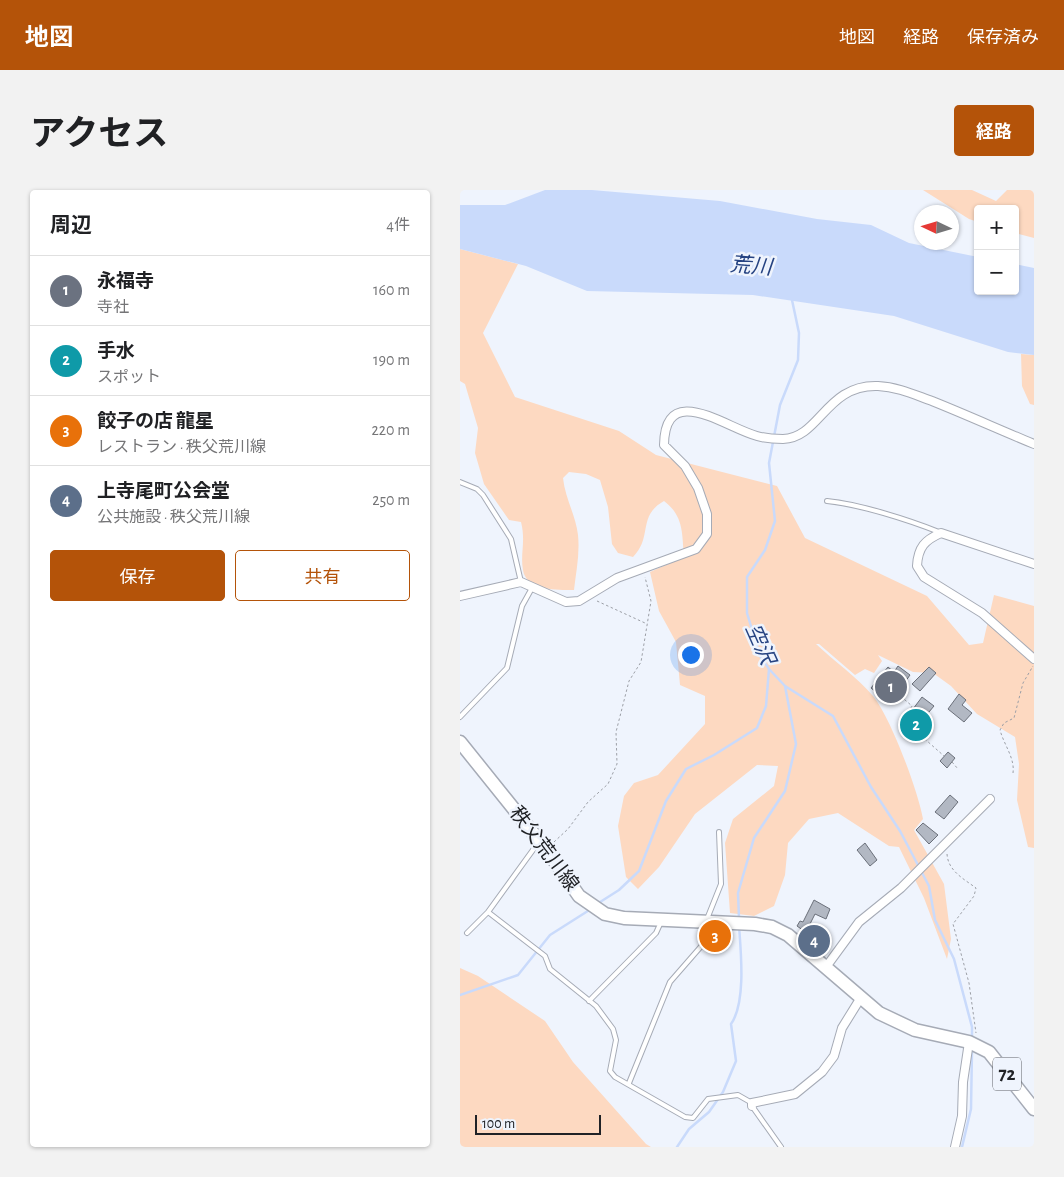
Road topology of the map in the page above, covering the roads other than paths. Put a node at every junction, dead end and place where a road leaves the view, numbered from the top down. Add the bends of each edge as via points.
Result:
1 (1034, 444) edge
2 (460, 482) edge
3 (827, 502) dead end
4 (941, 533) junction
5 (1034, 564) edge
6 (522, 582) junction
7 (532, 588) junction
8 (460, 596) edge
9 (1034, 659) edge
10 (460, 717) edge
11 (460, 742) edge
12 (990, 799) dead end
13 (718, 832) dead end
14 (542, 845) junction
15 (488, 912) junction
16 (663, 919) junction
17 (709, 922) junction
18 (467, 933) dead end
19 (826, 967) junction
20 (860, 998) junction
21 (589, 1001) junction
22 (973, 1044) junction
23 (629, 1083) junction
24 (752, 1104) junction
25 (1034, 1109) edge
26 (781, 1147) edge
27 (955, 1147) edge

1 - 7 street via 898,388 876,386 855,389 839,396 806,430 796,437 782,439 757,436 707,415 686,410 671,418 664,429 664,445 685,466 698,488 707,514 707,534 702,542 690,552 617,578 579,601 566,602
2 - 6 lane via 478,489 511,539
3 - 4 lane via 841,502 915,522
4 - 5 street
4 - 9 street via 920,547 917,566 924,577 982,613
6 - 7 street
6 - 8 street
7 - 10 lane via 522,606 507,668
11 - 14 main road, 秩父荒川線 / 72
12 - 19 street via 901,888 859,922
13 - 17 lane via 721,884
14 - 15 lane
14 - 16 main road, 秩父荒川線 / 72 via 579,896 605,914
15 - 18 lane
15 - 21 lane via 545,956 550,970
16 - 17 main road, 秩父荒川線 / 72
16 - 21 lane via 656,933
17 - 19 main road, 秩父荒川線 / 72 via 772,927 788,935
17 - 23 lane via 711,935 670,982
19 - 20 main road, 秩父荒川線 / 72
20 - 22 main road, 秩父荒川線 / 72 via 898,1024
20 - 24 street via 842,1028 834,1056 822,1072 795,1094
21 - 23 lane via 612,1029 616,1040 610,1071
22 - 25 main road, 秩父荒川線 / 72 via 989,1052
22 - 27 street via 963,1082 962,1116
23 - 24 lane via 685,1117 693,1118 708,1099 738,1095
24 - 26 lane

